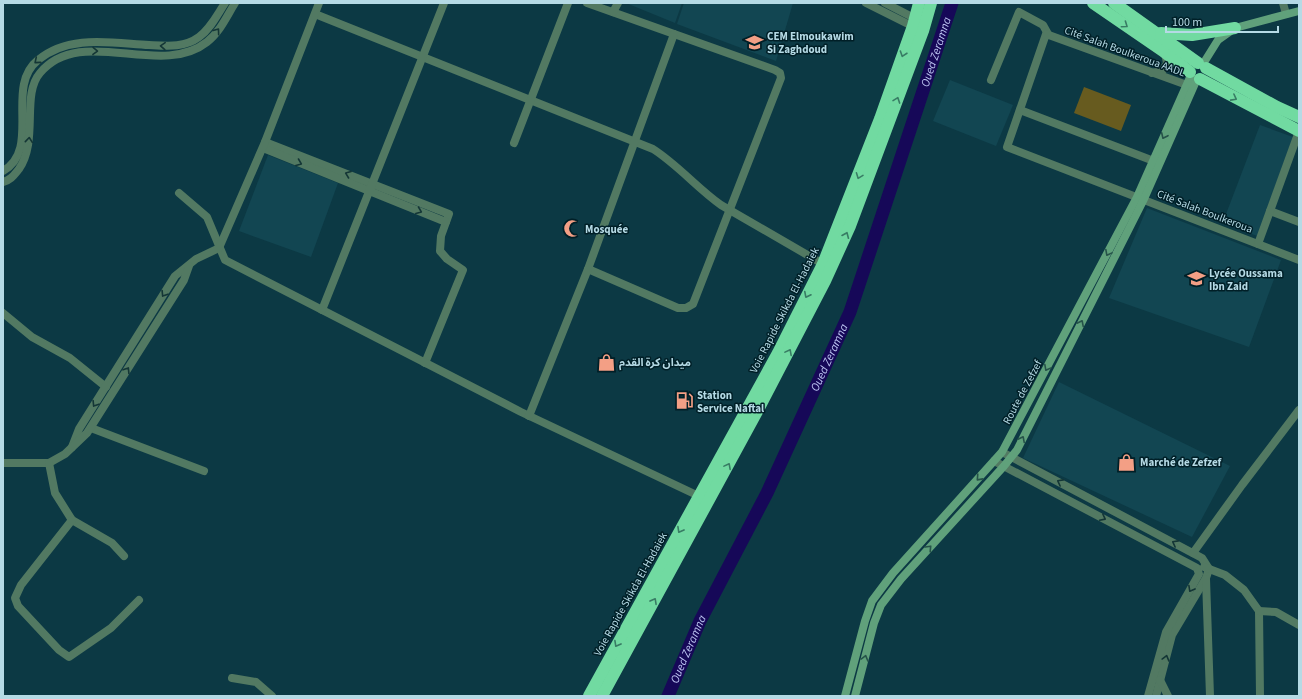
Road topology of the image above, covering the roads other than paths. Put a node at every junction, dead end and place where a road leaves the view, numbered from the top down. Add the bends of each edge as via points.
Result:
1 (225, 3) edge
2 (235, 3) edge
3 (319, 3) edge
4 (444, 3) edge
5 (568, 3) edge
6 (587, 3) edge
7 (618, 3) edge
8 (866, 3) edge
9 (886, 3) edge
10 (901, 3) edge
11 (919, 3) edge
12 (931, 3) edge
13 (1093, 3) edge
14 (1114, 3) edge
15 (1283, 3) edge
16 (1299, 11) edge
17 (613, 12) junction
18 (315, 14) junction
19 (1286, 14) junction
20 (919, 24) junction
21 (1234, 28) junction
22 (1154, 30) junction
23 (674, 34) junction
24 (1048, 34) junction
25 (1165, 53) junction
26 (423, 56) junction
27 (1203, 65) junction
28 (1152, 73) junction
29 (1193, 79) junction
30 (991, 80) dead end
31 (531, 99) junction
32 (1020, 110) junction
33 (1299, 117) edge
34 (1299, 131) edge
35 (635, 140) junction
36 (514, 143) dead end
37 (264, 145) junction
38 (14, 160) junction
39 (1157, 162) junction
40 (21, 165) junction
41 (3, 171) edge
42 (3, 182) edge
43 (371, 187) junction
44 (179, 192) dead end
45 (1140, 198) junction
46 (729, 210) junction
47 (1270, 211) junction
48 (446, 222) junction
49 (1299, 222) edge
50 (1258, 244) junction
51 (219, 248) junction
52 (1299, 260) edge
53 (822, 264) junction
54 (190, 265) junction
55 (588, 269) junction
56 (322, 310) junction
57 (3, 313) edge
58 (425, 363) junction
59 (106, 387) junction
60 (1299, 410) edge
61 (529, 416) junction
62 (91, 428) junction
63 (72, 447) junction
64 (1002, 452) junction
65 (1012, 457) junction
66 (994, 461) junction
67 (3, 463) edge
68 (50, 464) junction
69 (1004, 466) junction
70 (204, 471) dead end
71 (704, 498) junction
72 (72, 520) junction
73 (1193, 553) junction
74 (124, 556) dead end
75 (1188, 562) junction
76 (1208, 573) junction
77 (139, 600) dead end
78 (1259, 611) junction
79 (1299, 625) edge
80 (232, 678) dead end
81 (1160, 680) junction
82 (272, 696) edge
83 (589, 696) edge
84 (602, 696) edge
85 (845, 696) edge
86 (855, 696) edge
87 (1148, 696) edge
88 (1156, 696) edge
89 (1168, 696) edge
90 (1210, 696) edge
91 (1260, 696) edge

1 -> 38 street via 206,31 185,44 168,46 83,42 62,47 38,59 24,79 22,136
40 -> 2 street via 29,145 33,86 47,66 70,55 86,51 166,55 188,52 213,37
3 - 18 street
4 - 26 street
5 - 31 street
6 - 17 street
7 - 17 street
8 - 20 street
9 - 10 street
9 - 20 street
11 - 20 highway, Voie Rapide Skikda El-Hadaiek
12 - 20 highway, Voie Rapide Skikda El-Hadaiek
13 -> 25 highway
14 - 22 highway
15 - 19 street
16 - 19 main road
17 - 23 street
18 - 26 street
18 - 37 street
19 - 21 main road
20 -> 53 highway, Voie Rapide Skikda El-Hadaiek
71 -> 20 highway, Voie Rapide Skikda El-Hadaiek via 791,347 839,252
21 - 22 highway via 1192,35 1176,35
21 - 27 main road via 1218,40
22 - 27 highway
23 - 35 street
23 - 46 street via 775,70 781,76 781,82
24 - 28 street, Cité Salah Boulkeroua AADL
24 - 30 street, Cité Salah Boulkeroua AADL via 1043,25 1019,12
24 - 32 street, Cité Salah Boulkeroua AADL
25 - 28 street via 1167,63 1163,70
25 - 29 highway
26 - 31 street
26 - 43 street
27 - 29 highway via 1191,67
27 - 33 highway
28 - 29 street, Cité Salah Boulkeroua AADL
29 -> 34 highway
29 - 39 main road, Route de Zefzef
31 - 35 street
31 - 36 street
32 - 39 street
32 - 45 street, Cité Salah Boulkeroua AADL via 1007,147
34 - 47 street, Cité Salah Boulkeroua
35 - 46 street via 672,162
35 - 55 street
37 - 43 street
37 - 51 street
38 - 40 street
38 - 41 street
39 - 45 main road, Route de Zefzef
40 - 42 street via 11,178
43 -> 48 street
43 - 48 street via 449,214
43 - 56 street
44 - 51 street via 207,217
45 - 50 street, Cité Salah Boulkeroua
45 -> 64 main road, Route de Zefzef
65 -> 45 main road, Route de Zefzef
46 - 53 street
46 - 55 street via 695,301 689,306 678,308
47 - 49 street
47 - 50 street, Cité Salah Boulkeroua
48 - 58 street via 441,236 440,251 463,270
50 - 52 street, Cité Salah Boulkeroua
51 - 54 street via 196,259
51 - 56 street via 225,260
53 -> 71 highway, Voie Rapide Skikda El-Hadaiek
54 -> 59 street via 175,276
62 -> 54 street via 184,280
55 - 61 street
56 - 58 street
57 - 59 street via 32,337 70,358
58 - 61 street
59 -> 63 street via 79,429
60 - 73 street
61 - 71 street
62 - 63 street
62 - 70 street
63 - 68 street
64 - 65 street
64 - 66 main road, Route de Zefzef
65 - 69 main road, Route de Zefzef
73 -> 65 street
66 - 69 street
66 -> 85 main road, Route de Zefzef via 893,573 872,601
67 - 68 street
68 - 72 street via 55,493
69 -> 75 street
86 -> 69 main road, Route de Zefzef via 881,605
71 -> 83 highway, Voie Rapide Skikda El-Hadaiek
84 -> 71 highway, Voie Rapide Skikda El-Hadaiek
72 - 74 street via 112,543
72 - 77 street via 20,585 15,598 18,606 58,650 69,657 111,628
73 - 76 street via 1202,558
75 - 76 street
75 -> 87 street via 1197,568 1199,574 1166,632
76 - 78 street via 1225,575 1244,590
81 -> 76 street via 1172,635
76 - 90 street
78 - 79 street via 1276,612
78 - 91 street
80 - 82 street via 256,682
81 - 88 street
81 - 89 street

